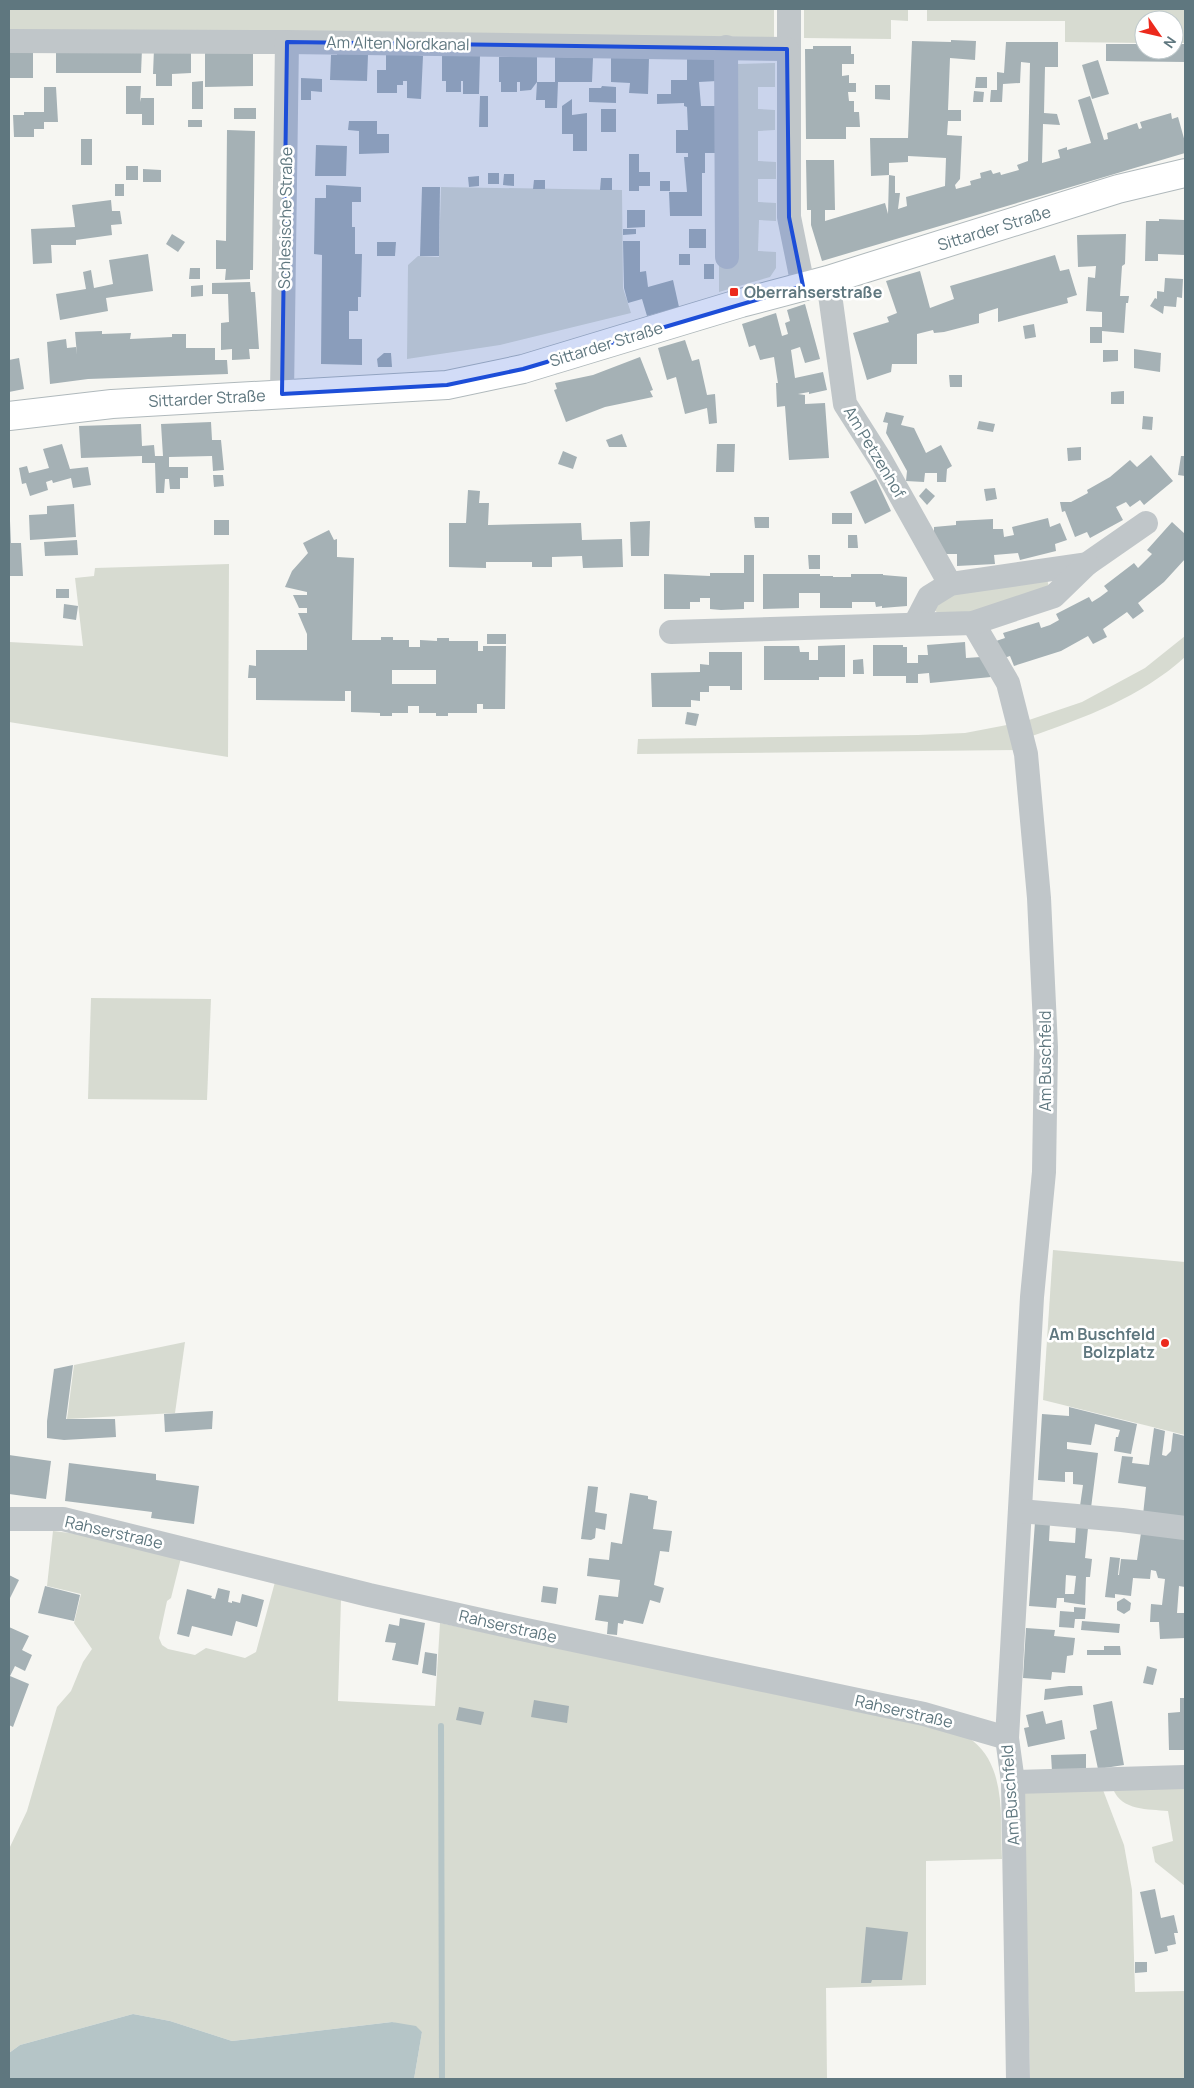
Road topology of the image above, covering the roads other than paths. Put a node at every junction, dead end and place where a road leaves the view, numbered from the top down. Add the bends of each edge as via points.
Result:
1 (788, 9) edge
2 (9, 41) edge
3 (287, 42) junction
4 (726, 47) junction
5 (787, 49) junction
6 (1185, 173) edge
7 (728, 257) dead end
8 (815, 283) junction
9 (282, 394) junction
10 (9, 416) edge
11 (1146, 523) dead end
12 (1087, 564) junction
13 (950, 584) junction
14 (973, 623) junction
15 (915, 624) junction
16 (671, 632) dead end
17 (1020, 1511) junction
18 (9, 1519) edge
19 (1185, 1528) edge
20 (1007, 1738) junction
21 (1185, 1777) edge
22 (1013, 1782) junction
23 (1018, 2079) edge

1 - 5 street
2 - 3 street, Am Alten Nordkanal
3 - 4 street, Am Alten Nordkanal
3 - 9 street, Schlesische Straße
4 - 5 street, Am Alten Nordkanal
4 - 7 street
5 - 8 street via 789,217
6 - 8 street, Sittarder Straße via 1118,189
8 - 9 street, Sittarder Straße via 523,369 447,385
8 - 13 street, Am Petzenhof via 845,404 880,459
9 - 10 street, Sittarder Straße via 112,404
11 - 12 street
12 - 13 street
12 - 14 street via 1054,596
13 - 15 street via 929,597
14 - 15 street
14 - 17 street, Am Buschfeld via 1008,683 1026,754 1039,898 1046,1047 1044,1172 1032,1297
15 - 16 street
17 - 19 street
17 - 20 street, Am Buschfeld
18 - 20 street, Rahserstraße via 63,1519 526,1630 924,1714
20 - 22 street, Am Buschfeld
21 - 22 street
22 - 23 street, Am Buschfeld

